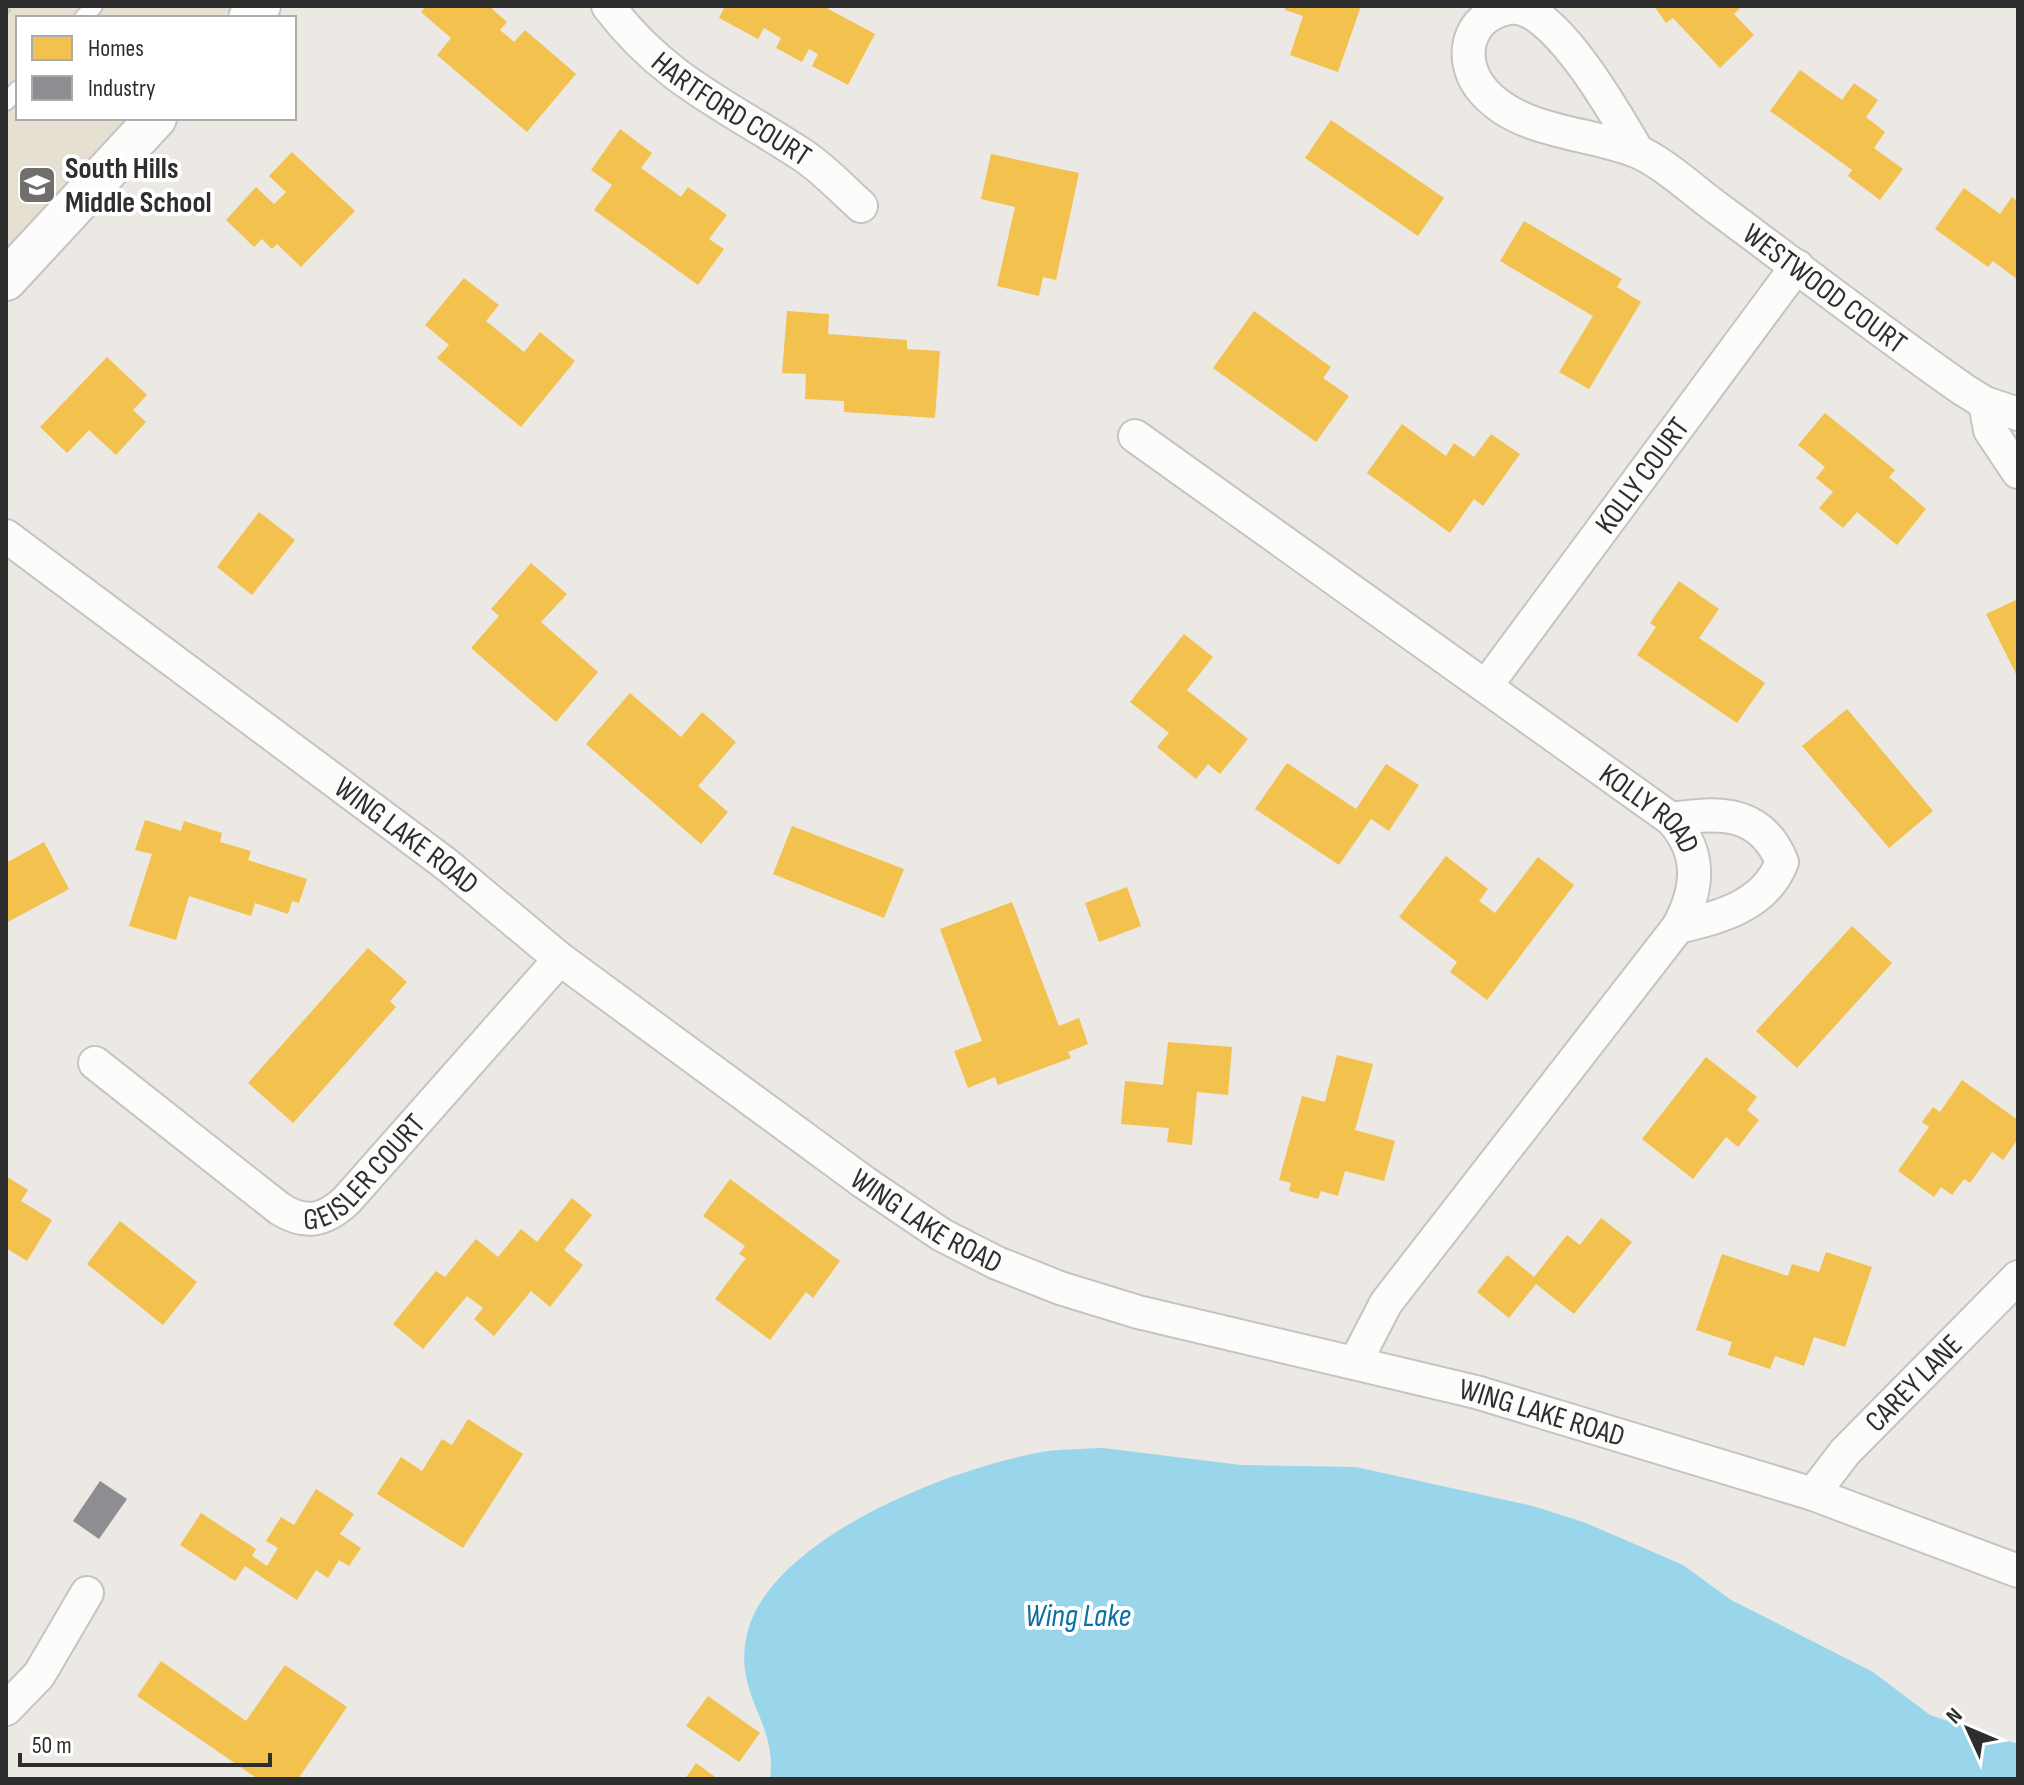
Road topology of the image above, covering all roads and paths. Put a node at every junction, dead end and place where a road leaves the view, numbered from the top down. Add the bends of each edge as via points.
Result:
1 (13, 6) edge
2 (608, 6) edge
3 (6, 13) edge
4 (154, 120) edge
5 (1638, 152) junction
6 (861, 206) dead end
7 (1797, 266) junction
8 (6, 280) edge
9 (1985, 403) junction
10 (2018, 414) edge
11 (1135, 436) dead end
12 (2018, 472) edge
13 (6, 536) edge
14 (1486, 686) junction
15 (1671, 819) junction
16 (1678, 927) junction
17 (560, 959) junction
18 (95, 1063) dead end
19 (2018, 1277) edge
20 (1355, 1363) junction
21 (1813, 1494) junction
22 (2018, 1571) edge
23 (87, 1593) dead end
24 (6, 1709) edge

1 - 3 path
2 - 6 street, HARTFORD COURT via 629,34 682,81 804,155
4 - 8 street
5 - 5 street, WESTWOOD COURT via 1602,92 1535,12 1517,6 1494,10 1476,25 1466,50 1469,72 1500,108
5 - 7 street, WESTWOOD COURT
7 - 9 street, WESTWOOD COURT
7 - 14 street, KOLLY COURT
9 - 10 street, WESTWOOD COURT
9 - 12 street via 1990,430
11 - 14 street, KOLLY ROAD
13 - 17 street, WING LAKE ROAD via 446,864
14 - 15 street, KOLLY ROAD
15 - 16 street, KOLLY ROAD via 1686,835 1695,871
15 - 16 street via 1731,816 1755,826 1775,845 1782,862 1776,878 1754,899 1729,913
16 - 20 street, KOLLY ROAD via 1386,1303
17 - 18 street, GEISLER COURT via 346,1201 330,1215 312,1220 280,1209
17 - 20 street, WING LAKE ROAD via 865,1183 969,1249 1060,1288 1138,1312
19 - 21 street, CAREY LANE via 1845,1452
20 - 21 street, WING LAKE ROAD via 1476,1392
21 - 22 street, WING LAKE ROAD
23 - 24 street via 39,1675

